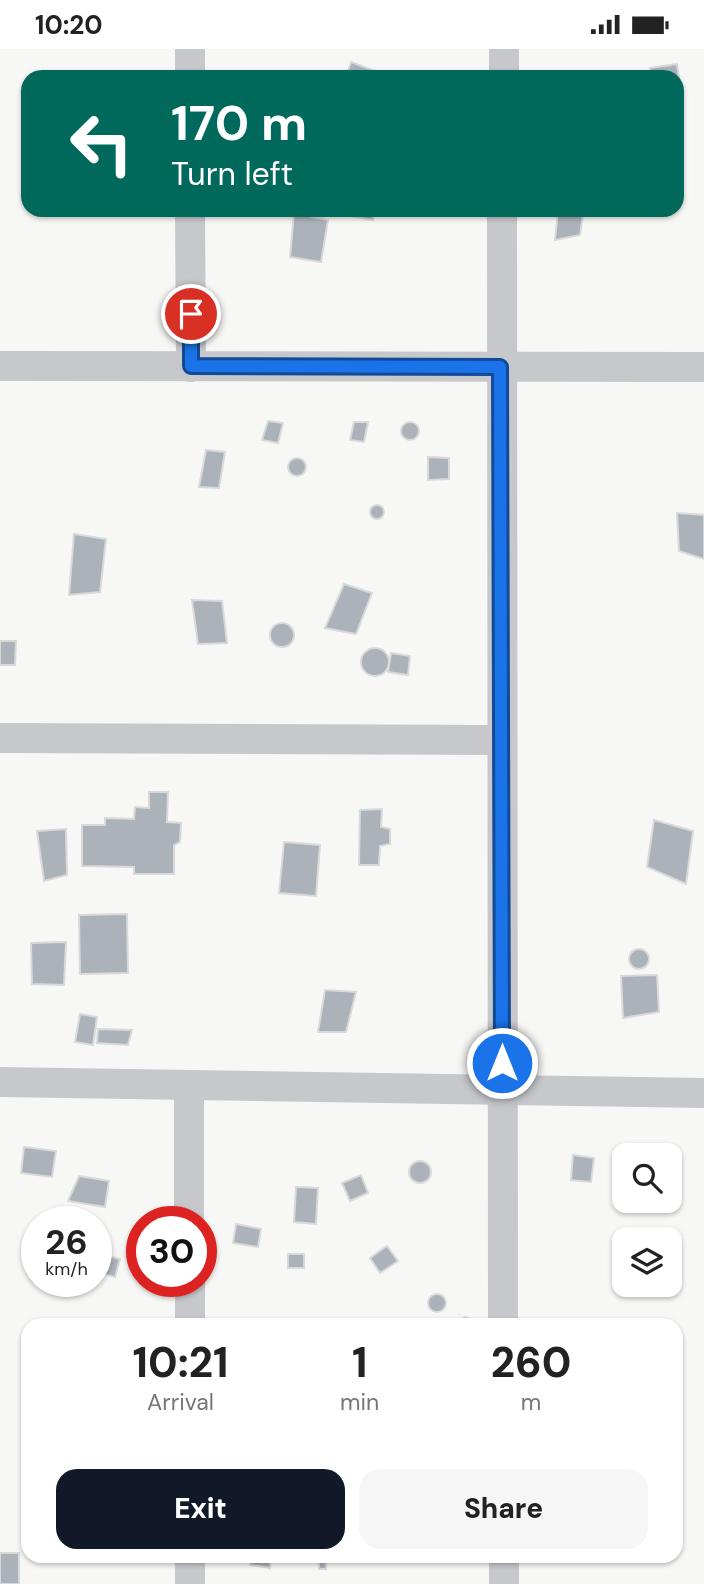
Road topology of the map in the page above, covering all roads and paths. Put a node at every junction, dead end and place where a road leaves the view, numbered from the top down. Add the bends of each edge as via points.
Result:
1 (190, 49) edge
2 (504, 49) edge
3 (190, 70) edge
4 (504, 70) edge
5 (190, 217) edge
6 (502, 217) edge
7 (0, 366) edge
8 (191, 366) junction
9 (500, 367) junction
10 (704, 367) edge
11 (0, 738) edge
12 (501, 740) junction
13 (0, 1083) edge
14 (189, 1085) junction
15 (502, 1090) junction
16 (704, 1093) edge
17 (190, 1206) edge
18 (190, 1297) edge
19 (190, 1318) edge
20 (503, 1318) edge
21 (190, 1563) edge
22 (504, 1563) edge
23 (190, 1584) edge
24 (505, 1584) edge

1 - 3 street
2 - 4 street
5 - 8 street
6 - 9 street
7 - 8 street
8 - 9 street
9 - 10 street
9 - 12 street
11 - 12 street
12 - 15 street
13 - 14 street
14 - 15 street
14 - 17 street
15 - 16 street
15 - 20 street
18 - 19 street
21 - 23 street
22 - 24 street

